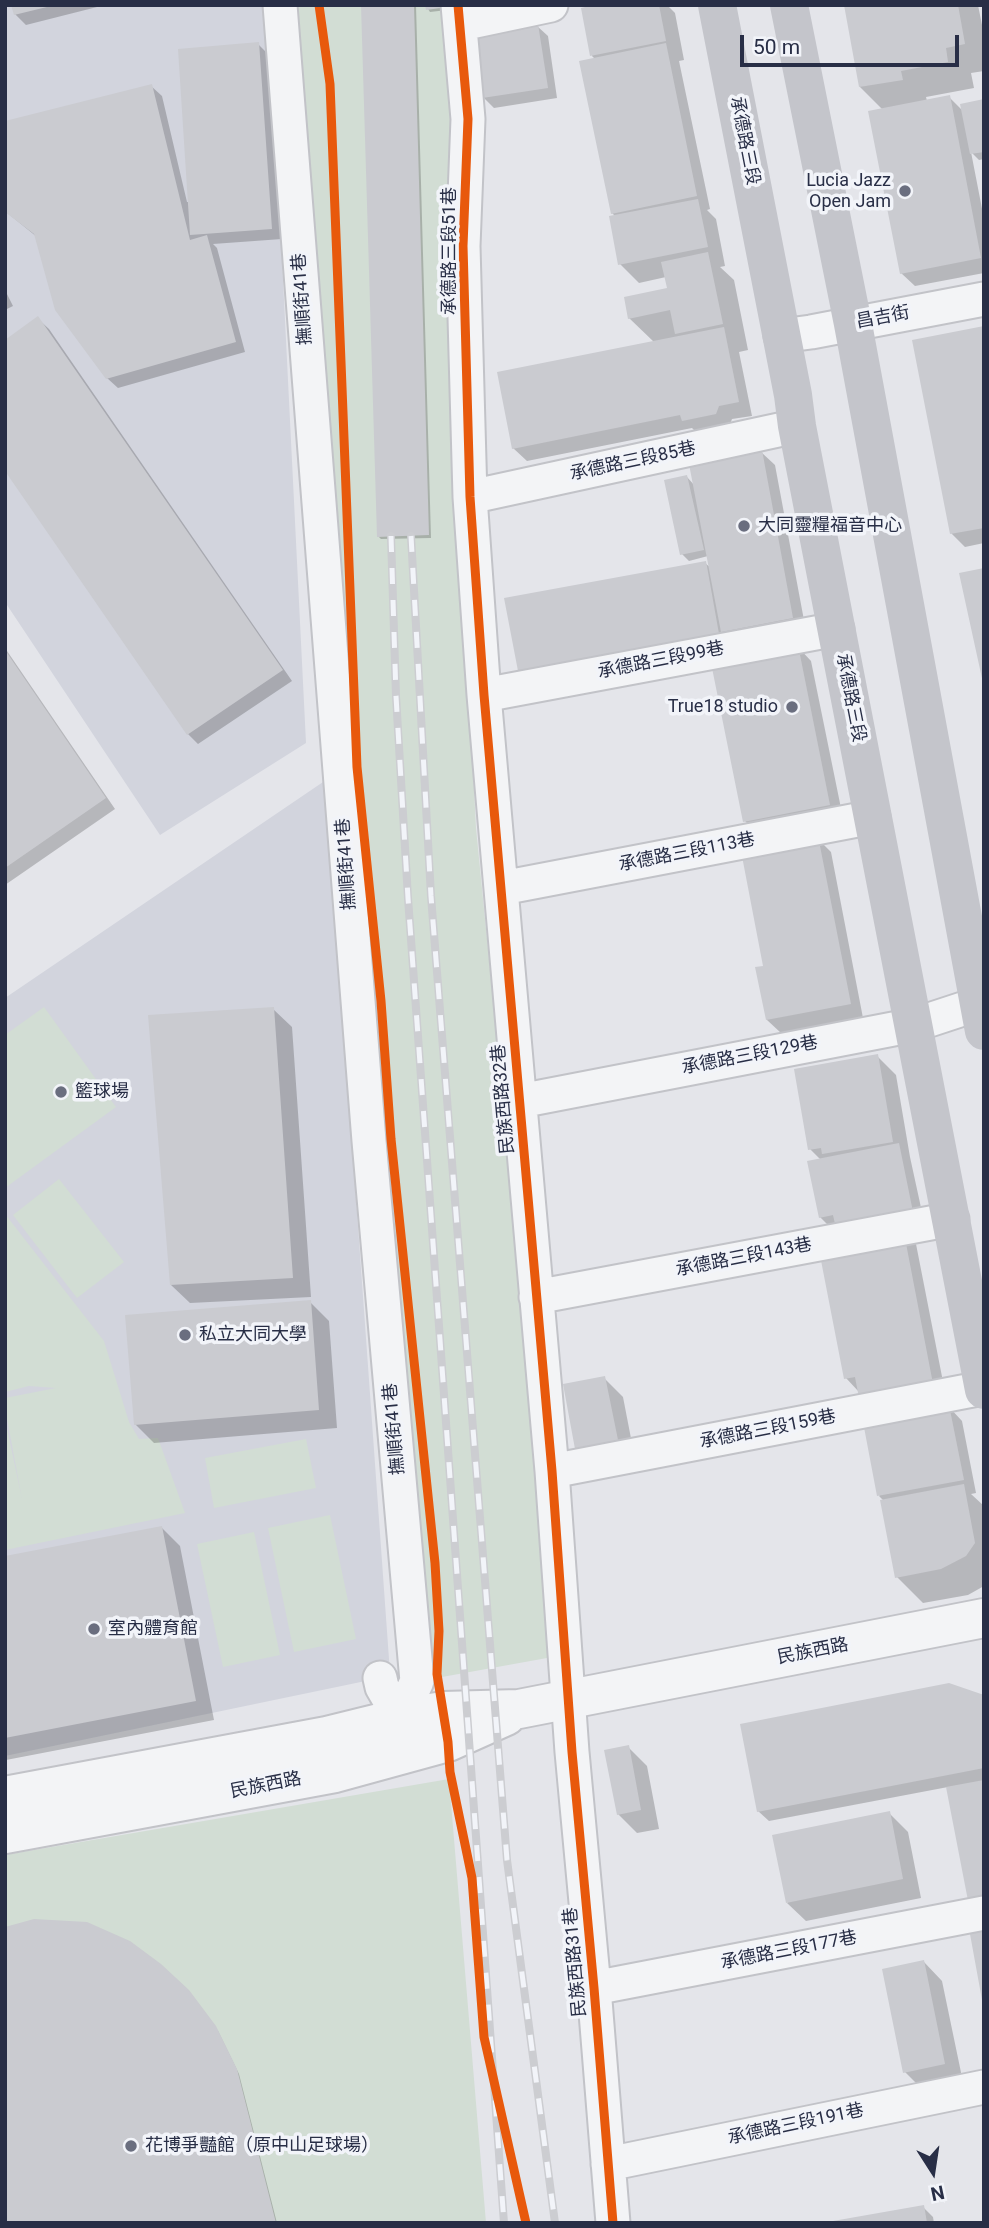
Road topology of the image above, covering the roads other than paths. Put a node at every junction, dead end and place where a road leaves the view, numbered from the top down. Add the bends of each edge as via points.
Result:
1 (280, 5) edge
2 (551, 5) edge
3 (717, 5) edge
4 (789, 5) edge
5 (460, 15) edge
6 (984, 299) edge
7 (853, 324) junction
8 (781, 336) junction
9 (797, 426) junction
10 (470, 497) junction
11 (837, 629) junction
12 (484, 695) junction
13 (873, 817) junction
14 (502, 888) junction
15 (982, 1012) edge
16 (914, 1025) junction
17 (520, 1101) junction
18 (952, 1219) junction
19 (536, 1297) junction
20 (984, 1389) edge
21 (552, 1471) junction
22 (984, 1618) edge
23 (380, 1678) dead end
24 (569, 1699) junction
25 (519, 1709) junction
26 (400, 1718) junction
27 (5, 1796) edge
28 (5, 1834) edge
29 (984, 1913) edge
30 (594, 1988) junction
31 (984, 2087) edge
32 (608, 2164) junction
33 (613, 2223) edge

1 - 26 street, 撫順街41巷 via 369,1141 417,1681
2 - 5 street, 承德路三段51巷
3 - 8 main road, 承德路三段
4 - 7 main road
5 - 10 street, 承德路三段51巷 via 468,119 463,246
6 - 7 street, 昌吉街
7 - 8 street, 昌吉街
7 - 15 main road
8 - 9 main road, 承德路三段
9 - 10 street, 承德路三段85巷
9 - 11 main road, 承德路三段
10 - 12 street, 民族西路32巷
11 - 12 street, 承德路三段99巷
11 - 13 main road, 承德路三段
12 - 14 street, 民族西路32巷
13 - 14 street, 承德路三段113巷
13 - 16 main road, 承德路三段
14 - 17 street, 民族西路32巷
15 - 16 street, 承德路三段129巷
16 - 17 street, 承德路三段129巷
16 - 18 main road, 承德路三段
17 - 19 street, 民族西路32巷
18 - 19 street, 承德路三段143巷
18 - 20 main road, 承德路三段
19 - 21 street, 民族西路32巷
20 - 21 street, 承德路三段159巷
21 - 24 street, 民族西路32巷
22 - 24 street, 民族西路
23 - 26 street
24 - 25 street, 民族西路
24 - 30 street, 民族西路31巷
25 - 26 street, 民族西路 via 443,1711
25 - 28 street, 民族西路 via 448,1742 335,1773
26 - 27 street, 民族西路 via 327,1736
29 - 30 street, 承德路三段177巷
30 - 32 street, 民族西路31巷
31 - 32 street, 承德路三段191巷
32 - 33 street, 民族西路31巷

